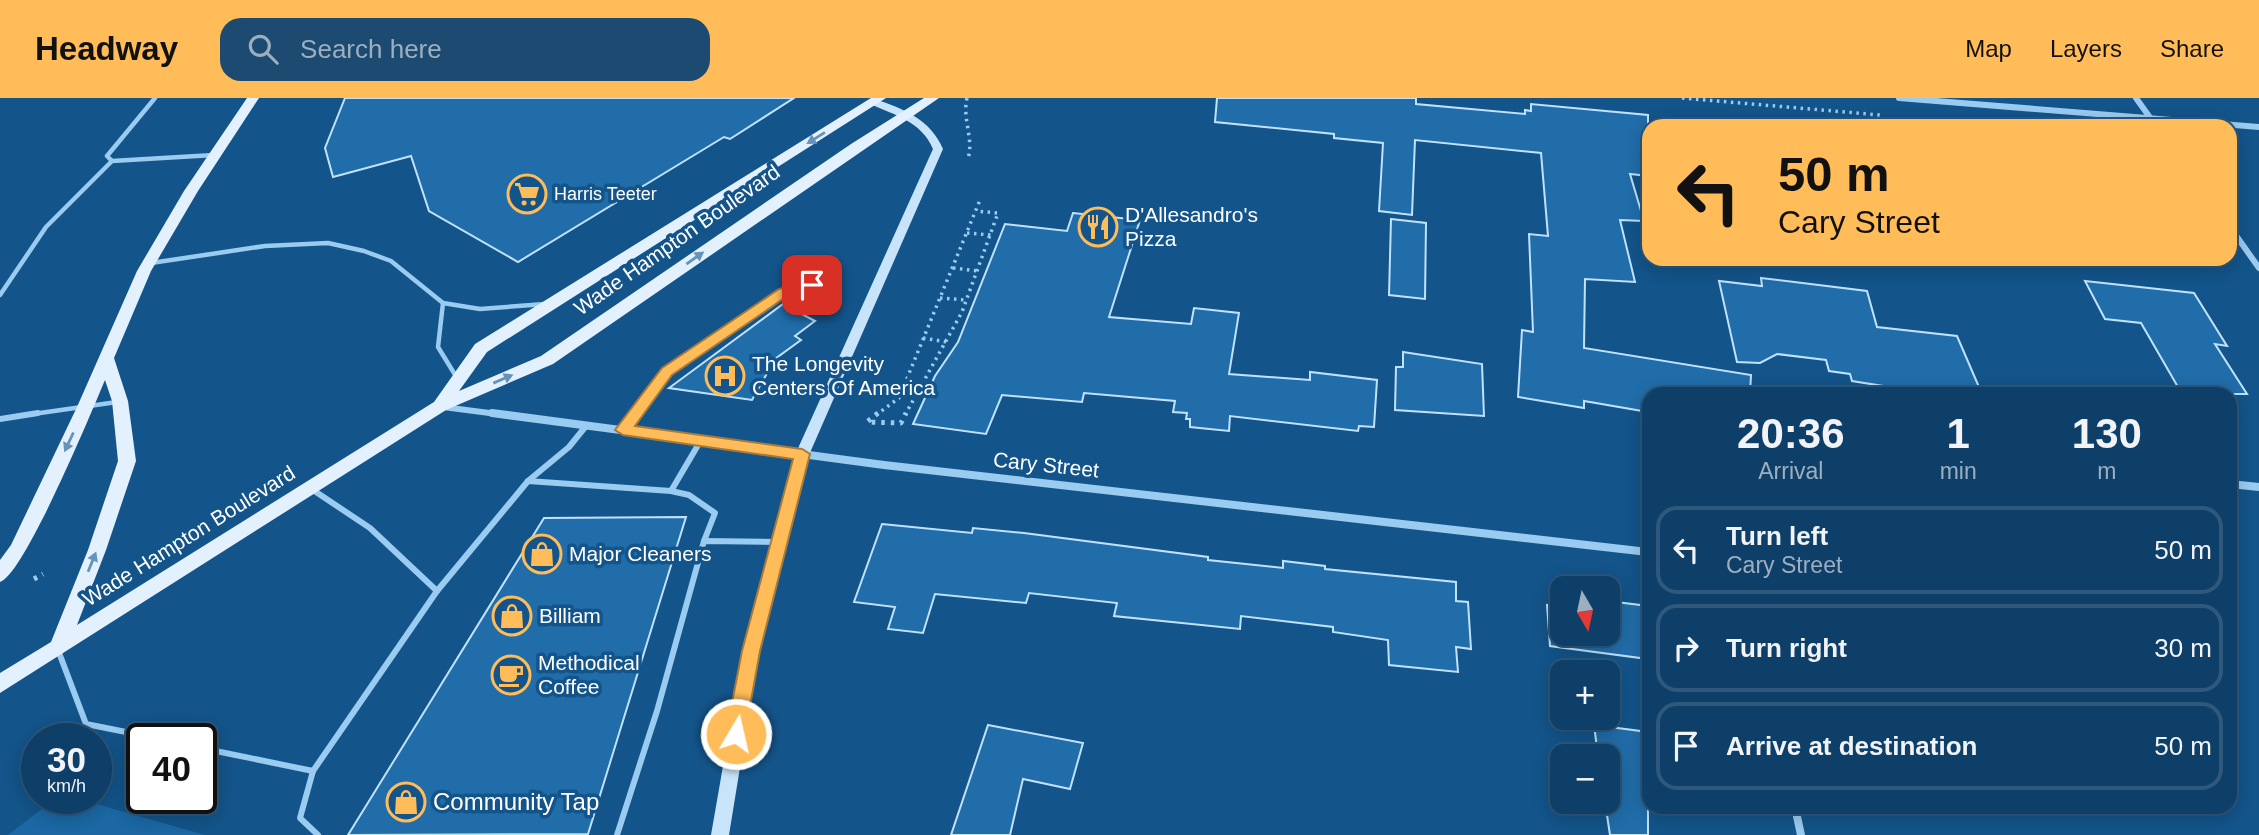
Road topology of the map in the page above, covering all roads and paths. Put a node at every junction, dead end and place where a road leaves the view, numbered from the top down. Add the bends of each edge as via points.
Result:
1 (155, 98) edge
2 (253, 98) edge
3 (933, 98) edge
4 (967, 98) edge
5 (1682, 98) edge
6 (1899, 98) edge
7 (2136, 98) edge
8 (873, 99) edge
9 (1890, 115) dead end
10 (906, 116) junction
11 (2150, 118) junction
12 (2162, 119) edge
13 (2237, 125) edge
14 (2259, 127) edge
15 (214, 155) junction
16 (968, 159) dead end
17 (112, 161) junction
18 (980, 200) dead end
19 (976, 211) junction
20 (967, 233) junction
21 (991, 235) junction
22 (2237, 237) edge
23 (148, 264) junction
24 (953, 268) junction
25 (2259, 268) edge
26 (978, 271) junction
27 (812, 285) dead end
28 (0, 295) edge
29 (940, 299) junction
30 (965, 300) junction
31 (443, 303) junction
32 (551, 304) junction
33 (923, 338) junction
34 (947, 342) junction
35 (106, 357) junction
36 (458, 380) junction
37 (120, 401) junction
38 (440, 406) junction
39 (85, 407) junction
40 (0, 419) edge
41 (586, 426) junction
42 (623, 430) junction
43 (701, 440) junction
44 (802, 454) junction
45 (528, 481) junction
46 (2237, 485) edge
47 (2259, 487) edge
48 (310, 488) junction
49 (671, 491) junction
50 (704, 541) junction
51 (778, 542) junction
52 (1642, 551) edge
53 (0, 575) edge
54 (438, 592) junction
55 (58, 648) junction
56 (0, 684) edge
57 (126, 732) edge
58 (217, 751) edge
59 (313, 771) junction
60 (1796, 814) edge
61 (318, 835) edge
62 (617, 835) edge
63 (720, 835) edge
64 (1801, 835) edge

1 - 17 lane via 114,145 107,156
2 - 15 main road
3 - 10 main road, Wade Hampton Boulevard
4 - 16 path via 964,119 972,136
5 - 9 path
6 - 11 street
7 - 11 street
8 - 10 street
8 -> 32 main road, Wade Hampton Boulevard
38 -> 10 main road, Wade Hampton Boulevard via 547,360
10 - 44 street via 926,126 938,149
11 - 12 street
13 - 14 street
15 - 17 lane
15 - 23 main road
17 - 28 lane via 46,227
18 - 19 path
19 - 20 path
19 - 21 path via 998,213
20 - 21 path
20 - 24 path
21 - 26 path
22 - 25 street
23 - 31 lane via 265,246 328,243 391,261
23 - 35 main road
24 - 26 path
24 - 29 path
26 - 30 path
27 - 42 lane via 784,292 667,372
29 - 30 path
29 - 33 path
30 - 34 path
31 - 32 lane via 480,309
31 - 36 lane via 438,347
32 - 36 main road, Wade Hampton Boulevard via 481,348
33 - 34 path
33 - 34 path via 899,398 867,422 901,423
35 - 37 main road
35 - 39 main road
36 - 38 main road, Wade Hampton Boulevard
37 - 39 lane
55 -> 37 main road via 127,461
38 - 41 street, Cary Street
38 - 48 main road, Wade Hampton Boulevard
39 - 40 lane
39 -> 53 main road via 18,549
41 - 42 street, Cary Street
41 - 45 lane via 569,447
42 - 43 street, Cary Street
43 - 44 street, Cary Street
43 - 49 lane
44 - 51 street
44 - 52 street, Cary Street
45 - 49 lane
45 - 54 lane
46 - 47 street
48 - 54 lane via 370,528
48 - 55 main road, Wade Hampton Boulevard
49 - 50 lane via 690,495 715,513
50 - 51 lane
50 - 62 lane
51 - 63 street via 751,651
54 - 59 lane
55 - 56 main road, Wade Hampton Boulevard
55 - 57 lane via 86,724
58 - 59 lane
59 - 61 lane via 300,818
60 - 64 street

